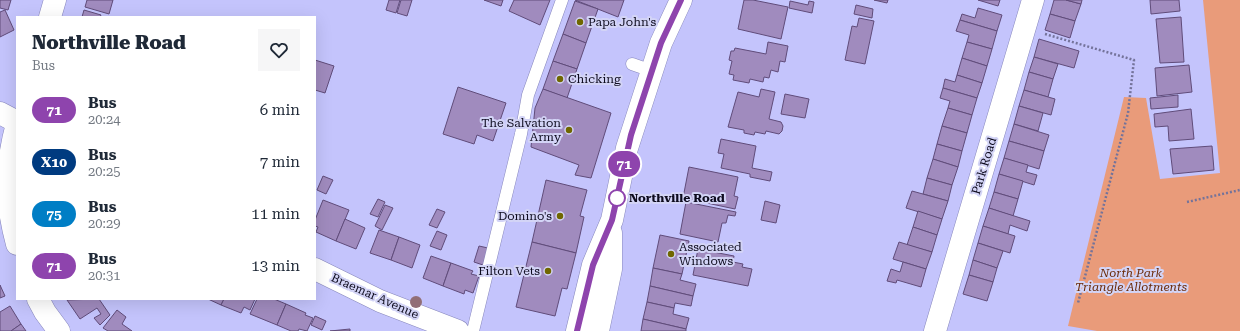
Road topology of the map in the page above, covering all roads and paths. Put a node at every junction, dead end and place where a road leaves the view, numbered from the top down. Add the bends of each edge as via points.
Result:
1 (55, 0) edge
2 (562, 0) edge
3 (681, 0) edge
4 (1033, 0) edge
5 (50, 16) edge
6 (1025, 28) junction
7 (0, 113) edge
8 (16, 122) edge
9 (16, 127) edge
10 (1240, 190) edge
11 (1187, 202) dead end
12 (612, 220) junction
13 (16, 240) edge
14 (316, 269) edge
15 (39, 300) edge
16 (1078, 303) dead end
17 (444, 329) edge
18 (59, 331) edge
19 (473, 331) edge
20 (577, 331) edge
21 (598, 331) edge
22 (935, 331) edge

1 - 5 street
2 - 19 lane via 528,95 521,134
3 - 12 street via 661,43 642,68
4 - 6 street, Park Road
6 - 16 path via 1134,60 1128,113
6 - 22 street, Park Road
7 - 8 street
9 - 13 street via 9,153 7,188
10 - 11 path
12 - 20 street via 593,265
12 - 21 street via 611,269
14 - 17 street, Braemar Avenue
15 - 18 street

